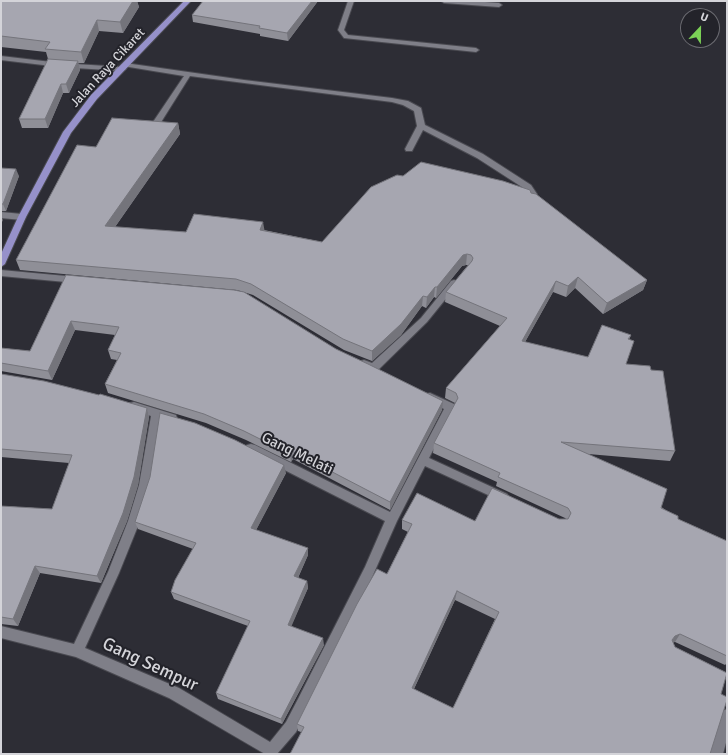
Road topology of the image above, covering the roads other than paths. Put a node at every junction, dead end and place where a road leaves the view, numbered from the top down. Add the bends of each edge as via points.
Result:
1 (188, 1) edge
2 (351, 1) edge
3 (444, 1) edge
4 (499, 5) dead end
5 (476, 50) dead end
6 (1, 58) edge
7 (124, 66) junction
8 (189, 73) junction
9 (155, 125) edge
10 (421, 126) junction
11 (409, 149) dead end
12 (533, 201) edge
13 (1, 215) edge
14 (22, 217) junction
15 (1, 264) edge
16 (1, 273) edge
17 (461, 275) edge
18 (88, 281) edge
19 (353, 360) edge
20 (423, 394) edge
21 (127, 404) edge
22 (158, 413) junction
23 (179, 420) edge
24 (241, 444) edge
25 (423, 460) junction
26 (517, 503) edge
27 (392, 519) junction
28 (1, 632) edge
29 (77, 651) junction
30 (727, 716) edge
31 (271, 752) edge
32 (716, 754) edge

1 - 7 main road, Jalan Raya Cikaret
2 - 5 street via 341,30 346,37
3 - 4 street
6 - 7 street via 60,65
7 - 8 street
7 - 14 main road, Jalan Raya Cikaret via 94,97 68,132
8 - 9 street
8 - 10 street via 399,101 418,110
10 - 11 street
10 - 12 street via 480,156 528,187 533,194
13 - 14 street
14 - 15 main road, Jalan Raya Cikaret
16 - 18 street
17 - 19 street via 424,320 377,370
20 - 25 street via 450,406
21 - 22 street
22 - 23 street
22 - 29 street via 145,485 134,522
24 - 27 street, Gang Melati
25 - 26 street
25 - 27 street
27 - 31 street via 303,704 291,727
28 - 29 street, Gang Sempur
29 - 31 street, Gang Sempur via 174,693
30 - 32 street

